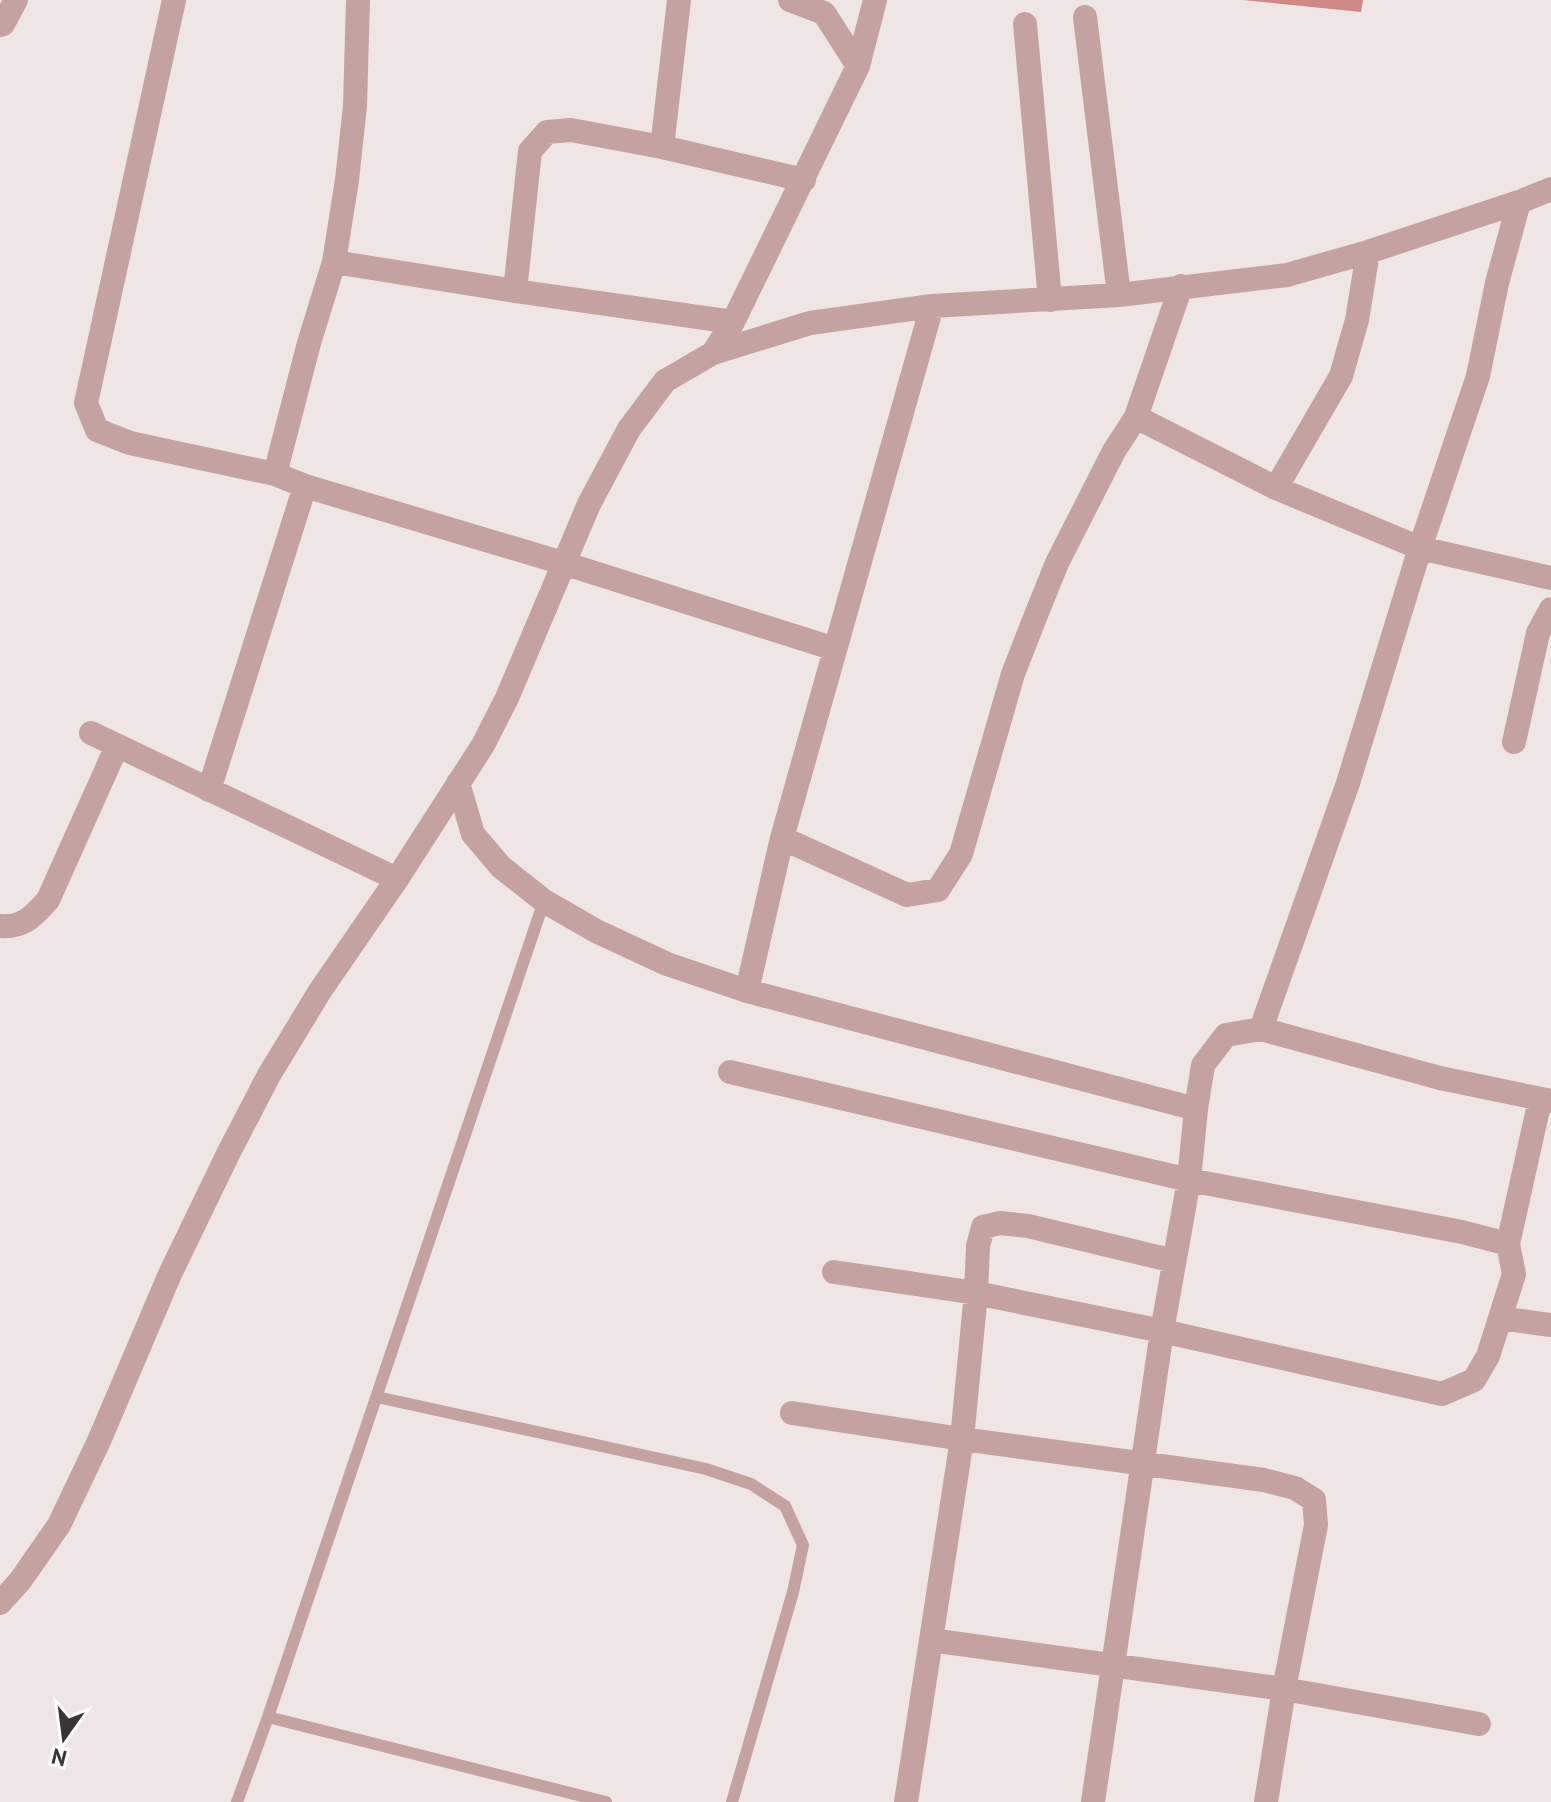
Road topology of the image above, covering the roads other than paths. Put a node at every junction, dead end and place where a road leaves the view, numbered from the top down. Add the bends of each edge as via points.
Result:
1 (16, 0) edge
2 (174, 0) edge
3 (358, 0) edge
4 (679, 0) edge
5 (790, 0) edge
6 (875, 0) edge
7 (1085, 17) dead end
8 (1025, 24) dead end
9 (0, 25) edge
10 (858, 66) junction
11 (662, 147) junction
12 (804, 180) junction
13 (1551, 189) edge
14 (1519, 202) junction
15 (1368, 252) junction
16 (334, 262) junction
17 (1181, 286) junction
18 (515, 291) junction
19 (1119, 295) junction
20 (1050, 300) junction
21 (932, 306) junction
22 (733, 322) junction
23 (713, 353) junction
24 (1136, 417) junction
25 (275, 474) junction
26 (305, 486) junction
27 (1276, 488) junction
28 (1420, 548) junction
29 (563, 563) junction
30 (1551, 578) edge
31 (1551, 609) edge
32 (835, 649) junction
33 (91, 733) dead end
34 (1514, 742) dead end
35 (117, 746) junction
36 (458, 783) junction
37 (209, 790) junction
38 (782, 838) junction
39 (397, 879) junction
40 (544, 901) junction
41 (0, 926) edge
42 (747, 991) junction
43 (1261, 1029) junction
44 (730, 1072) dead end
45 (1546, 1100) edge
46 (1196, 1109) junction
47 (1189, 1180) junction
48 (1508, 1244) junction
49 (1174, 1261) junction
50 (834, 1272) dead end
51 (976, 1293) junction
52 (1500, 1318) junction
53 (1551, 1325) edge
54 (1162, 1331) junction
55 (377, 1397) junction
56 (792, 1413) dead end
57 (962, 1439) junction
58 (1142, 1464) junction
59 (10, 1577) edge
60 (0, 1603) edge
61 (931, 1640) junction
62 (1114, 1666) junction
63 (1284, 1689) junction
64 (268, 1717) junction
65 (1479, 1724) dead end
66 (237, 1802) edge
67 (606, 1802) edge
68 (732, 1802) edge
69 (906, 1802) edge
70 (1093, 1802) edge
71 (1266, 1802) edge

1 - 9 street
2 - 25 street via 86,403 97,430 130,443
3 - 16 street via 355,106
4 - 11 street
5 - 10 street via 824,13
6 - 10 street
7 - 19 street
8 - 20 street
10 - 12 street
11 - 12 street
11 - 18 street via 571,130 547,132 530,151
12 - 22 street
13 - 14 street
14 - 15 street
14 - 28 street via 1478,376
15 - 17 street via 1287,275
15 - 27 street via 1341,376
16 - 18 street
16 - 25 street
17 - 19 street
17 - 24 street
18 - 22 street
19 - 20 street
20 - 21 street
21 - 23 street via 810,323
21 - 32 street
22 - 23 street
23 - 29 street via 665,381 629,429
24 - 27 street
24 - 38 street via 1057,563 1013,674 961,854 938,890 907,895
25 - 26 street
26 - 29 street
26 - 37 street
27 - 28 street
28 - 30 street
28 - 43 street via 1348,783
29 - 32 street
29 - 36 street via 507,698
31 - 34 street via 1538,633
32 - 38 street
33 - 35 street
35 - 37 street
35 - 41 street via 48,900 31,918
36 - 39 street
36 - 40 street via 473,834 501,867
37 - 39 street
38 - 42 street
39 - 59 street via 269,1075 170,1274 59,1525
40 - 42 street via 667,964
40 - 55 lane
42 - 46 street
43 - 45 street via 1440,1078
43 - 46 street via 1226,1035 1203,1065
44 - 47 street
45 - 48 street
46 - 47 street
47 - 48 street
47 - 49 street
48 - 52 street via 1514,1274
49 - 51 street via 1000,1223 983,1227
49 - 54 street
50 - 51 street
51 - 54 street
51 - 57 street
52 - 53 street
52 - 54 street via 1474,1380 1442,1394
54 - 58 street
55 - 64 lane
55 - 68 lane via 706,1469 751,1484 785,1506 803,1545
56 - 57 street
57 - 58 street
57 - 61 street
58 - 62 street
58 - 63 street via 1264,1480 1295,1488 1314,1500 1316,1525
59 - 60 street
61 - 62 street
61 - 69 street
62 - 63 street
62 - 70 street
63 - 65 street
63 - 71 street
64 - 66 lane
64 - 67 lane

